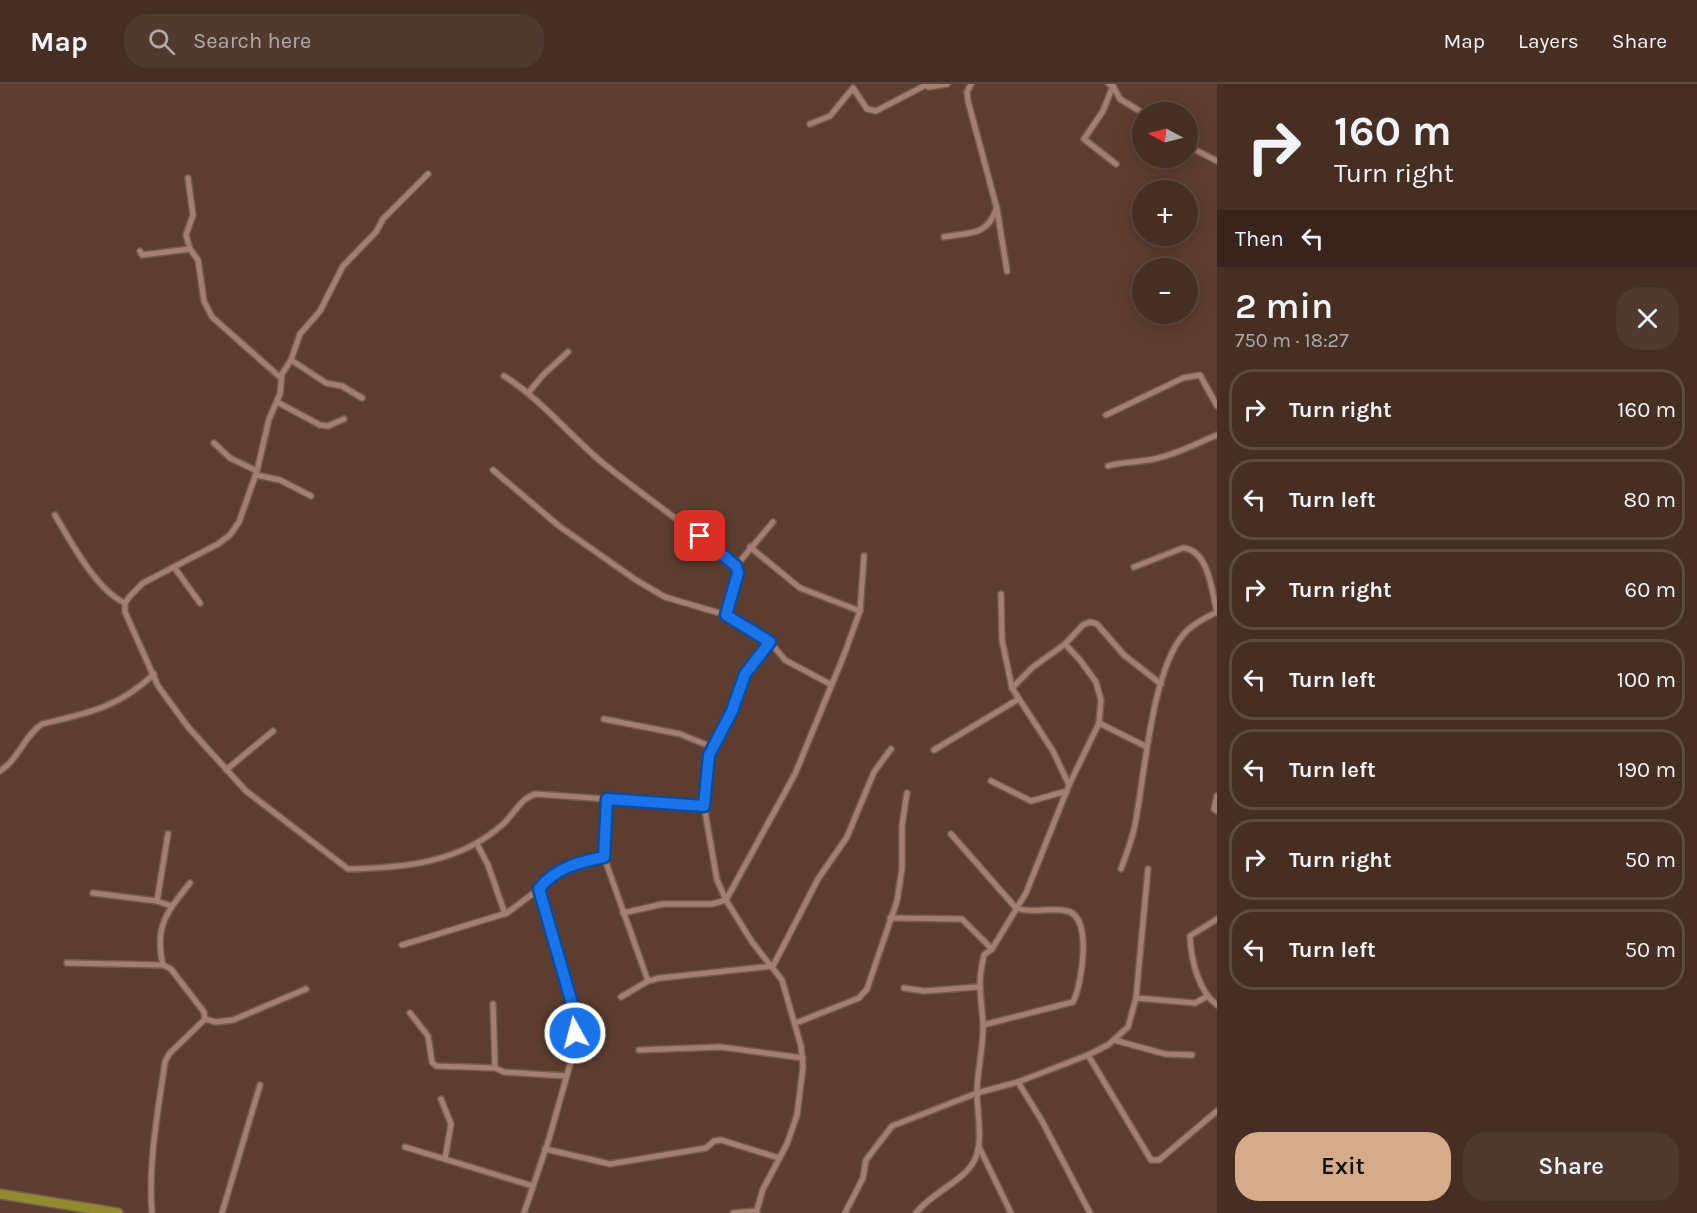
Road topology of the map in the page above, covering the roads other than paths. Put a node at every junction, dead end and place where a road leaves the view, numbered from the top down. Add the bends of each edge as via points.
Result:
1 (947, 84) edge
2 (971, 84) edge
3 (924, 85) edge
4 (1111, 85) edge
5 (1132, 106) edge
6 (810, 124) dead end
7 (1198, 151) edge
8 (1217, 161) edge
9 (1116, 164) dead end
10 (428, 174) dead end
11 (188, 178) dead end
12 (997, 208) junction
13 (944, 237) dead end
14 (190, 249) junction
15 (140, 251) dead end
16 (1007, 271) dead end
17 (568, 352) dead end
18 (291, 360) junction
19 (504, 376) dead end
20 (281, 378) junction
21 (529, 392) junction
22 (362, 398) dead end
23 (277, 402) junction
24 (1217, 406) edge
25 (1106, 415) dead end
26 (344, 419) dead end
27 (1217, 435) edge
28 (214, 442) dead end
29 (1108, 466) dead end
30 (494, 470) dead end
31 (257, 473) junction
32 (311, 496) dead end
33 (55, 514) dead end
34 (773, 522) dead end
35 (750, 547) junction
36 (864, 556) dead end
37 (736, 566) junction
38 (174, 567) junction
39 (1134, 567) dead end
40 (1002, 594) dead end
41 (125, 603) junction
42 (200, 603) dead end
43 (860, 611) junction
44 (1217, 612) edge
45 (726, 615) junction
46 (770, 642) junction
47 (1065, 644) junction
48 (154, 674) junction
49 (830, 684) junction
50 (1161, 684) junction
51 (1012, 688) junction
52 (1017, 700) junction
53 (604, 719) dead end
54 (1099, 723) junction
55 (273, 731) dead end
56 (712, 747) junction
57 (1148, 747) junction
58 (891, 749) dead end
59 (934, 750) dead end
60 (226, 770) junction
61 (0, 771) edge
62 (991, 781) dead end
63 (1068, 788) junction
64 (907, 793) dead end
65 (1217, 796) edge
66 (607, 799) junction
67 (704, 806) junction
68 (1217, 811) edge
69 (168, 834) dead end
70 (951, 834) dead end
71 (477, 844) junction
72 (604, 857) junction
73 (1121, 869) dead end
74 (1148, 869) dead end
75 (190, 883) dead end
76 (539, 889) junction
77 (93, 893) dead end
78 (726, 900) junction
79 (158, 901) junction
80 (171, 906) junction
81 (1016, 908) junction
82 (622, 912) junction
83 (505, 914) junction
84 (890, 918) junction
85 (1217, 920) edge
86 (402, 945) dead end
87 (992, 949) junction
88 (67, 963) dead end
89 (163, 965) junction
90 (773, 966) junction
91 (648, 981) junction
92 (978, 987) junction
93 (904, 988) dead end
94 (306, 989) dead end
95 (621, 997) dead end
96 (1206, 997) junction
97 (1136, 998) junction
98 (493, 1004) dead end
99 (1217, 1005) edge
100 (410, 1013) dead end
101 (205, 1019) junction
102 (796, 1023) junction
103 (983, 1024) junction
104 (1114, 1040) junction
105 (639, 1050) dead end
106 (1089, 1055) junction
107 (1192, 1055) dead end
108 (802, 1059) junction
109 (495, 1068) junction
110 (566, 1076) junction
111 (1018, 1082) junction
112 (260, 1085) dead end
113 (977, 1093) junction
114 (441, 1099) dead end
115 (1217, 1111) edge
116 (979, 1146) junction
117 (405, 1147) dead end
118 (545, 1149) junction
119 (779, 1158) junction
120 (445, 1160) junction
121 (533, 1185) junction
122 (0, 1194) edge
123 (756, 1212) edge
124 (118, 1213) edge
125 (152, 1213) edge
126 (222, 1213) edge
127 (524, 1213) edge
128 (733, 1213) edge
129 (845, 1213) edge
130 (916, 1213) edge
131 (1011, 1213) edge
132 (1090, 1213) edge

1 - 3 street
2 - 12 street via 968,101
3 - 6 street via 876,111 867,109 853,88 830,116
4 - 5 street via 1120,99
4 - 9 street via 1103,111 1084,139
7 - 8 street
10 - 18 street via 344,266 320,311 300,334
11 - 14 street via 193,215 186,236
12 - 13 street via 984,229
12 - 16 street
14 - 15 street via 141,255
14 - 20 street via 198,260 199,282 212,317
17 - 21 street
18 - 20 street
18 - 22 street via 326,383 342,386
19 - 21 street
20 - 23 street
21 - 37 street via 542,409 603,463
23 - 26 street via 320,425
23 - 31 street via 269,419
24 - 25 street via 1200,375 1183,378
27 - 29 street via 1141,462 1124,461
28 - 31 street via 230,458
30 - 45 street via 559,526 636,580 666,597
31 - 32 street
31 - 38 street via 239,522 230,535
33 - 41 street via 106,589
34 - 35 street
35 - 37 street
35 - 43 street via 800,588
36 - 43 street
37 - 45 street via 738,573
38 - 41 street via 143,583
38 - 42 street
39 - 44 street via 1176,550 1191,549 1209,579
40 - 51 street via 1002,640
41 - 48 street via 125,612
43 - 49 street
44 - 50 street via 1184,635 1172,653
45 - 46 street
46 - 49 street via 785,660
46 - 56 street via 745,674 732,711
47 - 50 street via 1083,625 1097,624 1124,655
47 - 51 street
47 - 54 street via 1096,682 1101,700
48 - 60 street via 188,728
48 - 61 street via 102,710 42,724 10,765
49 - 78 street via 795,774
50 - 57 street
51 - 52 street
52 - 59 street
52 - 63 street via 1053,751
53 - 56 street via 680,734
54 - 57 street
54 - 63 street
55 - 60 street
56 - 67 street
57 - 73 street via 1135,826
58 - 90 street via 874,772 847,837 818,879
60 - 71 street via 246,791 348,869 417,865
62 - 63 street via 1031,801
63 - 81 street via 1029,887
64 - 84 street via 901,884
65 - 68 street
66 - 67 street
66 - 71 street via 528,796 504,824
66 - 72 street
67 - 78 street via 717,880
69 - 79 street
70 - 81 street
71 - 83 street
72 - 76 street via 568,867 547,879
72 - 82 street
74 - 97 street
75 - 80 street
76 - 83 street
76 - 110 street via 575,1019
77 - 79 street
78 - 82 street via 712,904 663,904
78 - 90 street via 752,942
79 - 80 street
80 - 89 street via 158,937
81 - 87 street
81 - 103 street via 1028,912 1068,911 1077,917 1083,946 1076,995 1067,1005
82 - 91 street
83 - 86 street
84 - 87 street via 962,919
84 - 102 street via 863,995
85 - 96 street via 1190,936 1197,975
87 - 92 street via 984,955
88 - 89 street
89 - 101 street via 171,969 204,1012
90 - 91 street
90 - 102 street via 788,993
91 - 95 street
92 - 93 street via 924,991
92 - 103 street
94 - 101 street via 233,1020
96 - 97 street via 1195,1003
96 - 99 street
97 - 104 street via 1128,1027
98 - 109 street
100 - 109 street via 428,1036 436,1066
101 - 125 street via 165,1062 153,1153
102 - 108 street
103 - 113 street
104 - 106 street
104 - 107 street via 1165,1054
105 - 108 street via 721,1047
106 - 111 street
106 - 115 street via 1151,1160 1159,1160
108 - 119 street via 797,1115
109 - 110 street
110 - 118 street
111 - 113 street
111 - 132 street
112 - 126 street
113 - 116 street
113 - 129 street via 892,1126 866,1160 863,1178
114 - 120 street via 451,1124
116 - 130 street via 973,1164 927,1199
116 - 131 street
117 - 120 street
118 - 119 street via 610,1164 706,1148 721,1140
118 - 121 street
119 - 123 street
120 - 121 street
121 - 127 street
122 - 124 highway
123 - 128 street

